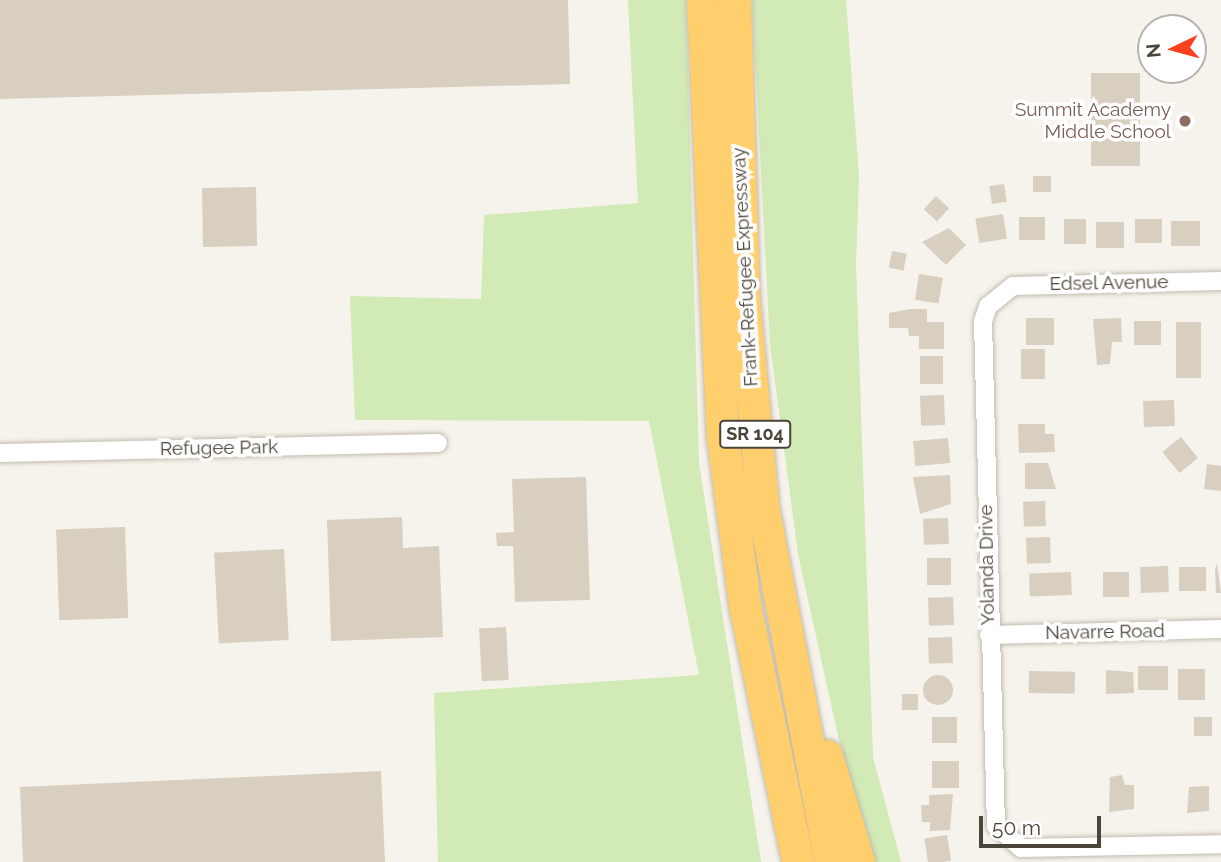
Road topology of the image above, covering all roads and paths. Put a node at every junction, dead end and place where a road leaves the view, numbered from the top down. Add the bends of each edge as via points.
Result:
1 (703, 0) edge
2 (735, 0) edge
3 (1221, 281) edge
4 (999, 294) joint
5 (438, 443) dead end
6 (0, 453) edge
7 (778, 601) junction
8 (745, 605) junction
9 (1221, 629) edge
10 (989, 635) junction
11 (1221, 844) edge
12 (775, 862) edge
13 (798, 862) edge
14 (831, 862) edge
15 (859, 862) edge

1 - 8 highway, Frank-Refugee Expressway / SR 104 via 717,380
2 - 7 highway, Frank-Refugee Expressway / SR 104 via 745,313
3 - 4 street, Edsel Avenue via 1029,284
4 - 10 street, Yolanda Drive via 983,321
5 - 6 street, Refugee Park
7 - 14 highway, Frank-Refugee Expressway / SR 104
7 - 15 highway
8 - 12 highway
8 - 13 highway, Frank-Refugee Expressway / SR 104
9 - 10 street, Navarre Road
10 - 11 street, Yolanda Drive via 993,811 1005,838 1040,849

